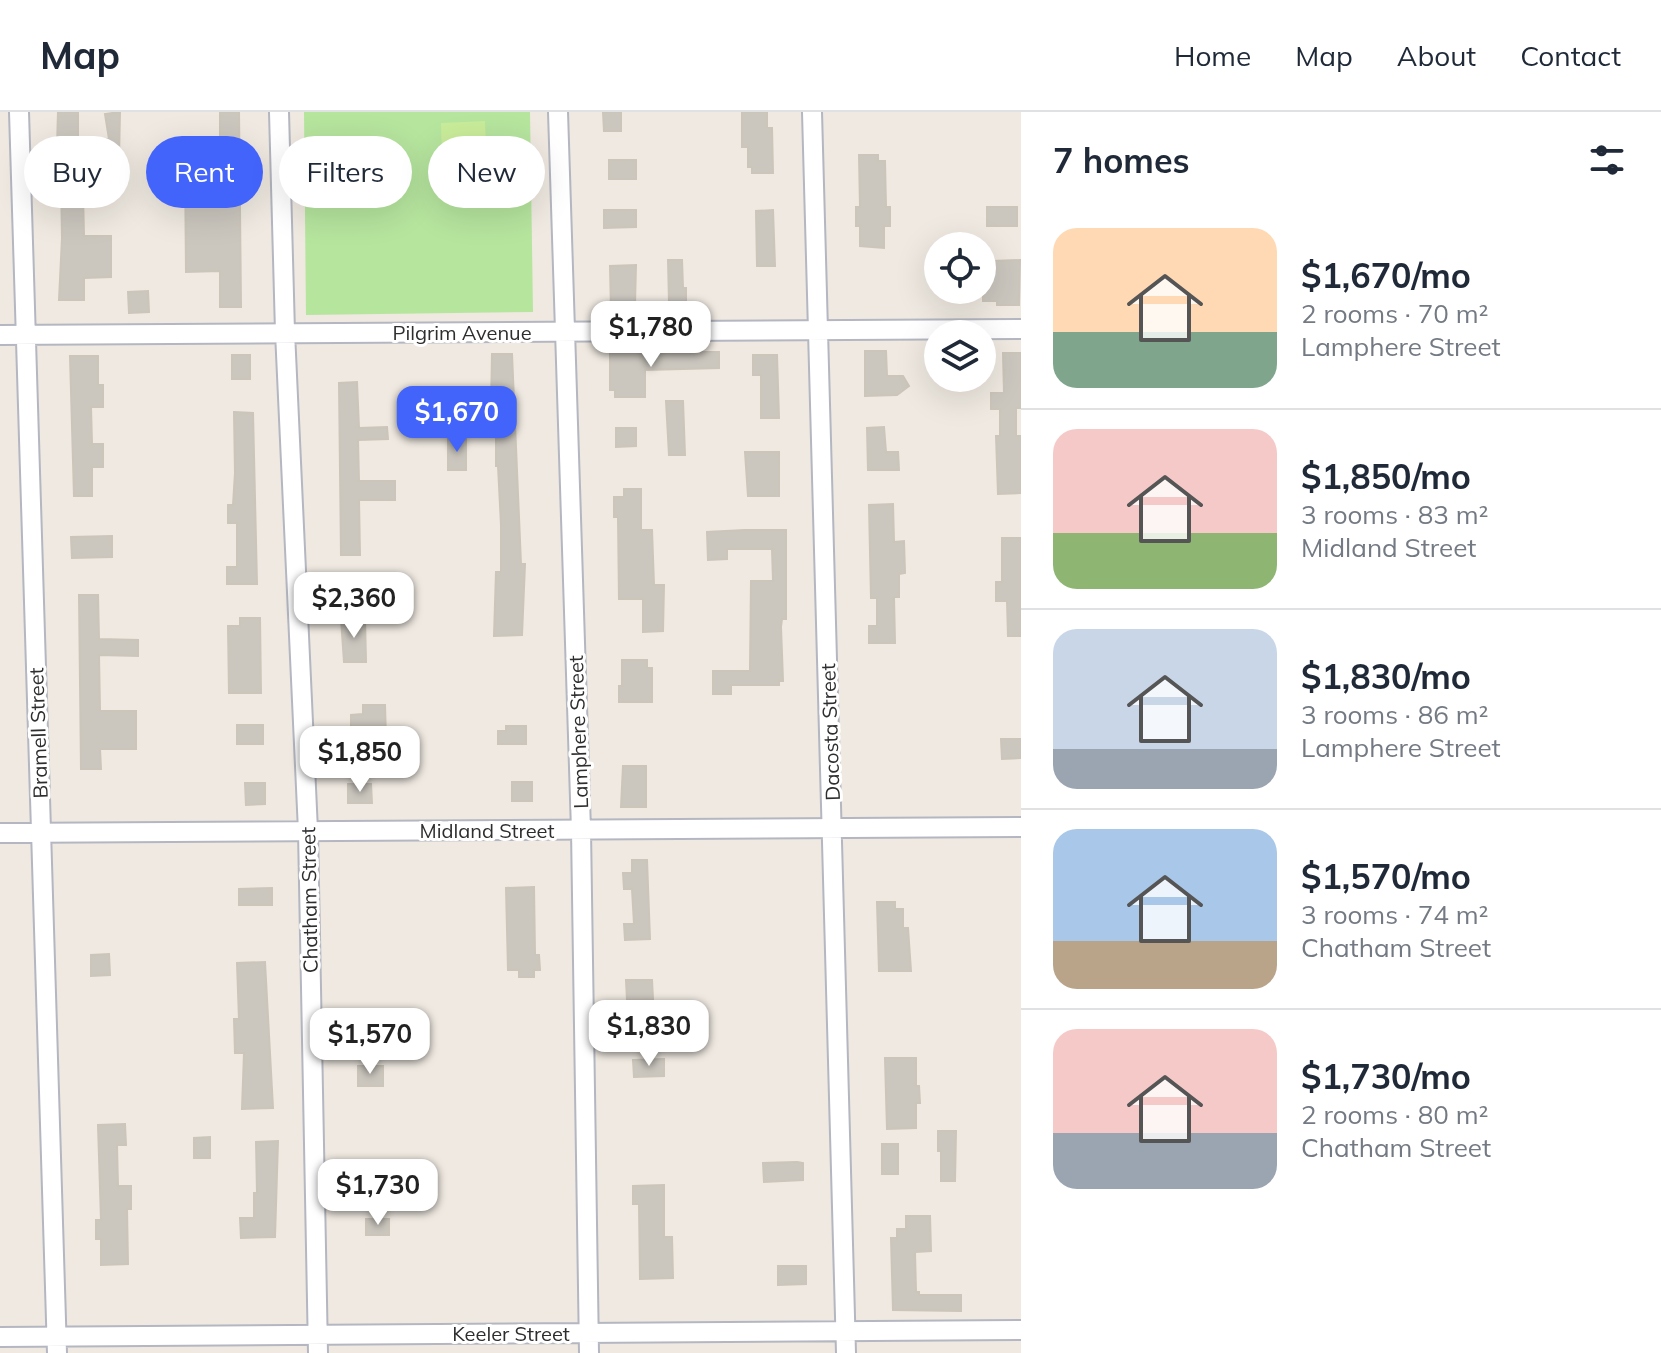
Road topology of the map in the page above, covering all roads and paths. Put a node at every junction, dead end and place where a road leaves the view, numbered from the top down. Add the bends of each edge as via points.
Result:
1 (19, 112) edge
2 (279, 112) edge
3 (558, 112) edge
4 (812, 112) edge
5 (1021, 329) edge
6 (819, 330) junction
7 (564, 331) junction
8 (285, 332) junction
9 (25, 334) junction
10 (0, 335) edge
11 (1021, 827) edge
12 (832, 828) junction
13 (581, 830) junction
14 (308, 831) junction
15 (0, 833) edge
16 (41, 833) junction
17 (1021, 1330) edge
18 (845, 1331) junction
19 (589, 1332) junction
20 (0, 1337) edge
21 (57, 1344) edge
22 (318, 1344) edge
23 (589, 1353) edge
24 (846, 1353) edge

1 - 9 street, Bramell Street
2 - 8 street, Chatham Street
3 - 7 street, Lamphere Street
4 - 6 street, Dacosta Street
5 - 6 street, Pilgrim Avenue
6 - 7 street, Pilgrim Avenue
6 - 12 street, Dacosta Street
7 - 8 street, Pilgrim Avenue
7 - 13 street, Lamphere Street
8 - 9 street, Pilgrim Avenue
8 - 14 street, Chatham Street
9 - 10 street, Pilgrim Avenue
9 - 16 street, Bramell Street
11 - 12 street, Midland Street
12 - 13 street, Midland Street
12 - 18 street, Dacosta Street
13 - 14 street, Midland Street
13 - 19 street, Lamphere Street
14 - 16 street, Midland Street
14 - 22 street, Chatham Street
15 - 16 street, Midland Street
16 - 21 street, Bramell Street
17 - 18 street, Keeler Street
18 - 19 street, Keeler Street
18 - 24 street, Dacosta Street
19 - 22 street, Keeler Street
19 - 23 street, Lamphere Street
20 - 21 street, Keeler Street
21 - 22 street, Keeler Street

